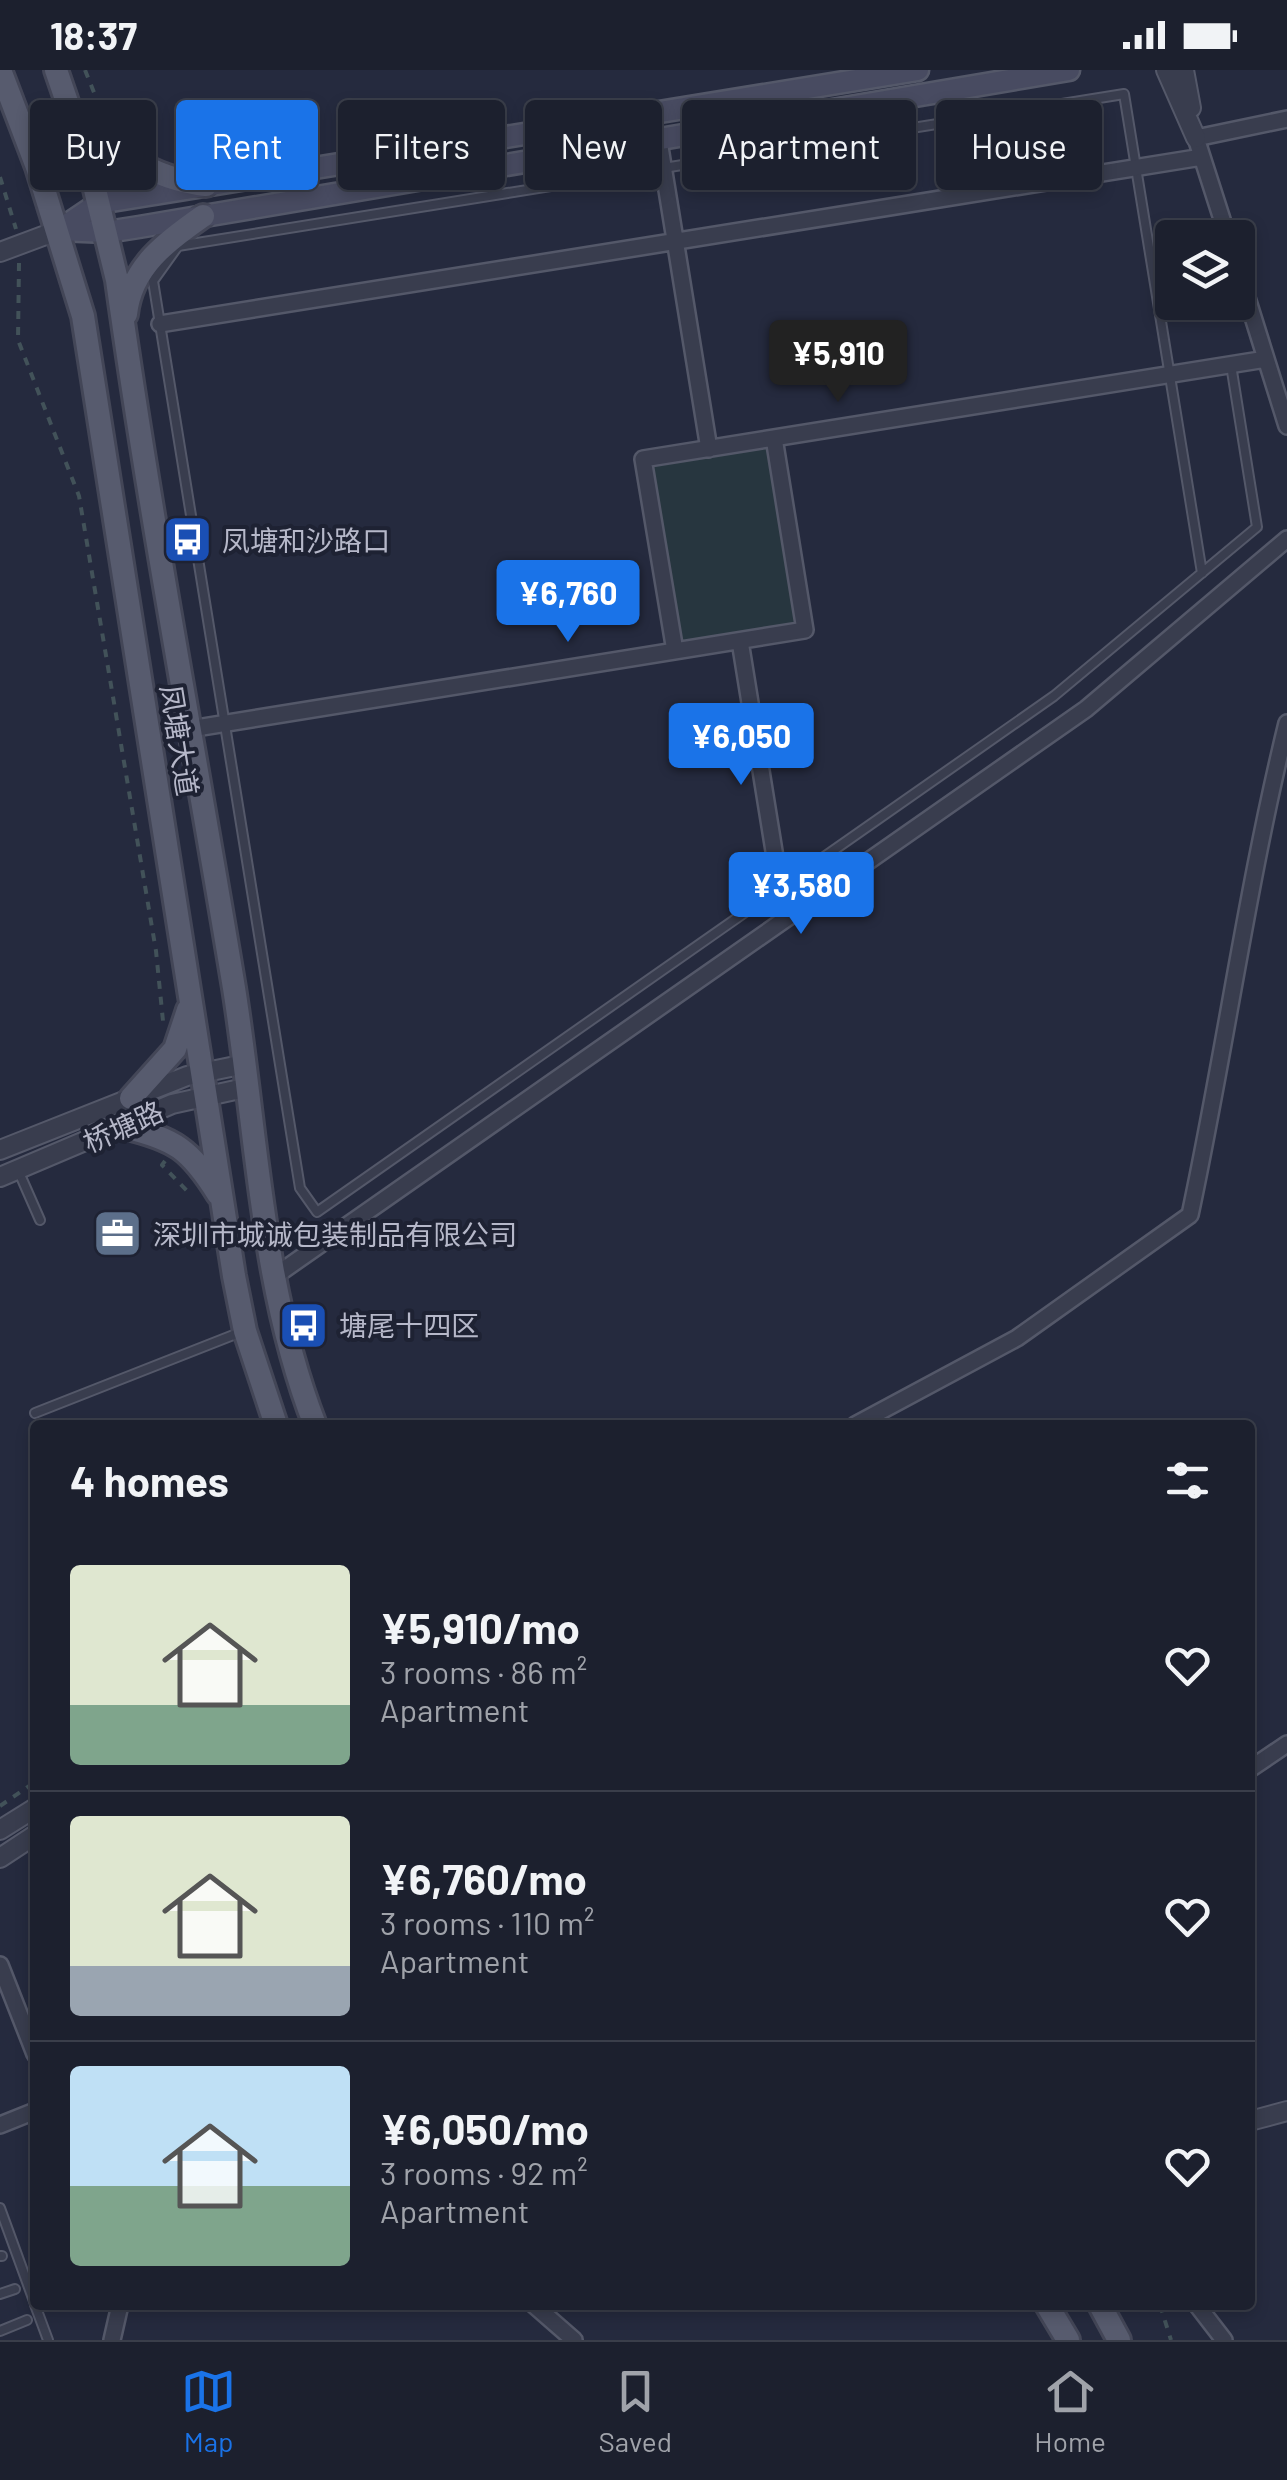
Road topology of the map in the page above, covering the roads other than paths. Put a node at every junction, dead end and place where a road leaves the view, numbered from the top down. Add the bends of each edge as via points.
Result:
1 (0, 70) edge
2 (56, 70) edge
3 (918, 70) edge
4 (1069, 70) edge
5 (1166, 70) edge
6 (1184, 70) edge
7 (68, 100) edge
8 (1287, 119) edge
9 (1196, 138) junction
10 (662, 140) edge
11 (1202, 158) junction
12 (662, 161) edge
13 (525, 163) edge
14 (318, 167) edge
15 (663, 168) junction
16 (1136, 168) junction
17 (95, 190) edge
18 (176, 190) edge
19 (99, 203) junction
20 (203, 216) junction
21 (1222, 220) edge
22 (58, 230) junction
23 (107, 232) junction
24 (675, 242) junction
25 (0, 252) edge
26 (1254, 320) edge
27 (160, 324) junction
28 (124, 332) junction
29 (1266, 359) junction
30 (1231, 365) junction
31 (1170, 375) junction
32 (1287, 426) edge
33 (774, 438) junction
34 (709, 449) junction
35 (1287, 538) edge
36 (1202, 573) junction
37 (740, 640) junction
38 (674, 651) junction
39 (1287, 723) edge
40 (225, 724) junction
41 (190, 729) junction
42 (780, 888) junction
43 (798, 912) junction
44 (190, 992) junction
45 (245, 1064) junction
46 (204, 1082) junction
47 (249, 1087) junction
48 (131, 1098) junction
49 (124, 1128) junction
50 (0, 1150) edge
51 (18, 1170) junction
52 (0, 1178) edge
53 (223, 1202) junction
54 (40, 1220) dead end
55 (275, 1276) junction
56 (245, 1331) junction
57 (35, 1414) dead end
58 (274, 1420) edge
59 (313, 1420) edge
60 (863, 1420) edge
61 (1287, 1744) edge
62 (1255, 1766) edge
63 (30, 1811) edge
64 (0, 1830) edge
65 (30, 1839) edge
66 (0, 1858) edge
67 (0, 1965) edge
68 (30, 2041) edge
69 (1287, 2111) edge
70 (30, 2113) edge
71 (1255, 2120) edge
72 (0, 2125) edge
73 (0, 2208) edge
74 (15, 2288) dead end
75 (30, 2291) edge
76 (0, 2294) edge
77 (37, 2310) edge
78 (119, 2310) edge
79 (540, 2310) edge
80 (1050, 2310) edge
81 (1103, 2310) edge
82 (1201, 2310) edge
83 (27, 2320) dead end
84 (0, 2331) edge
85 (48, 2340) edge
86 (112, 2340) edge
87 (574, 2340) edge
88 (1068, 2340) edge
89 (1119, 2340) edge
90 (1224, 2340) edge

1 - 22 main road, 凤塘大道
2 - 7 main road, 凤塘大道
3 - 14 main road
4 - 10 main road
5 - 9 street
6 - 9 street
8 - 9 street
9 - 11 street
11 - 16 street
11 - 21 street
12 - 15 street
13 - 20 main road
15 - 16 lane via 1124,94
15 - 24 street
15 - 27 lane via 178,246 153,281
16 - 24 street
16 - 31 lane
17 - 19 main road, 凤塘大道
18 - 19 main road
19 - 22 main road
19 - 23 main road, 凤塘大道
20 - 23 main road
20 - 28 main road via 166,242 139,275
22 - 23 main road
22 - 25 street
22 - 44 main road, 凤塘大道 via 83,316
23 - 28 main road, 凤塘大道
24 - 27 street
24 - 34 street
26 - 29 street
27 - 40 lane
28 - 41 main road, 凤塘大道
29 - 30 street
29 - 32 street
30 - 31 street
30 - 36 lane via 1257,526
31 - 33 street
31 - 36 lane
33 - 34 street
33 - 37 street via 806,630
34 - 38 street via 644,459
35 - 43 street via 1101,698
36 - 42 lane via 1054,696
37 - 38 street
37 - 42 street
38 - 40 street
39 - 60 street via 1253,869 1226,1048 1190,1215 1016,1338
40 - 41 street
40 - 42 lane via 300,1188 316,1212
41 - 45 main road, 凤塘大道
42 - 43 street
43 - 55 street
44 - 46 main road, 凤塘大道
44 - 48 main road via 175,1049
45 - 46 street, 桥塘路
45 - 47 main road, 凤塘大道
46 - 47 street, 桥塘路
46 - 48 street, 桥塘路
46 - 49 street, 桥塘路
46 - 53 main road, 凤塘大道
47 - 55 main road, 凤塘大道
48 - 50 street, 桥塘路
49 - 51 street, 桥塘路
49 - 53 main road via 176,1142
51 - 52 street, 桥塘路
51 - 54 lane
53 - 56 main road, 凤塘大道
55 - 59 main road, 凤塘大道
56 - 57 lane
56 - 58 main road, 凤塘大道
61 - 62 street
63 - 64 street
65 - 66 street
67 - 68 street
69 - 71 street
70 - 72 street
73 - 75 lane
74 - 76 lane
77 - 85 lane
78 - 86 street
79 - 87 street
80 - 88 main road
81 - 89 main road
82 - 90 street
83 - 84 lane

